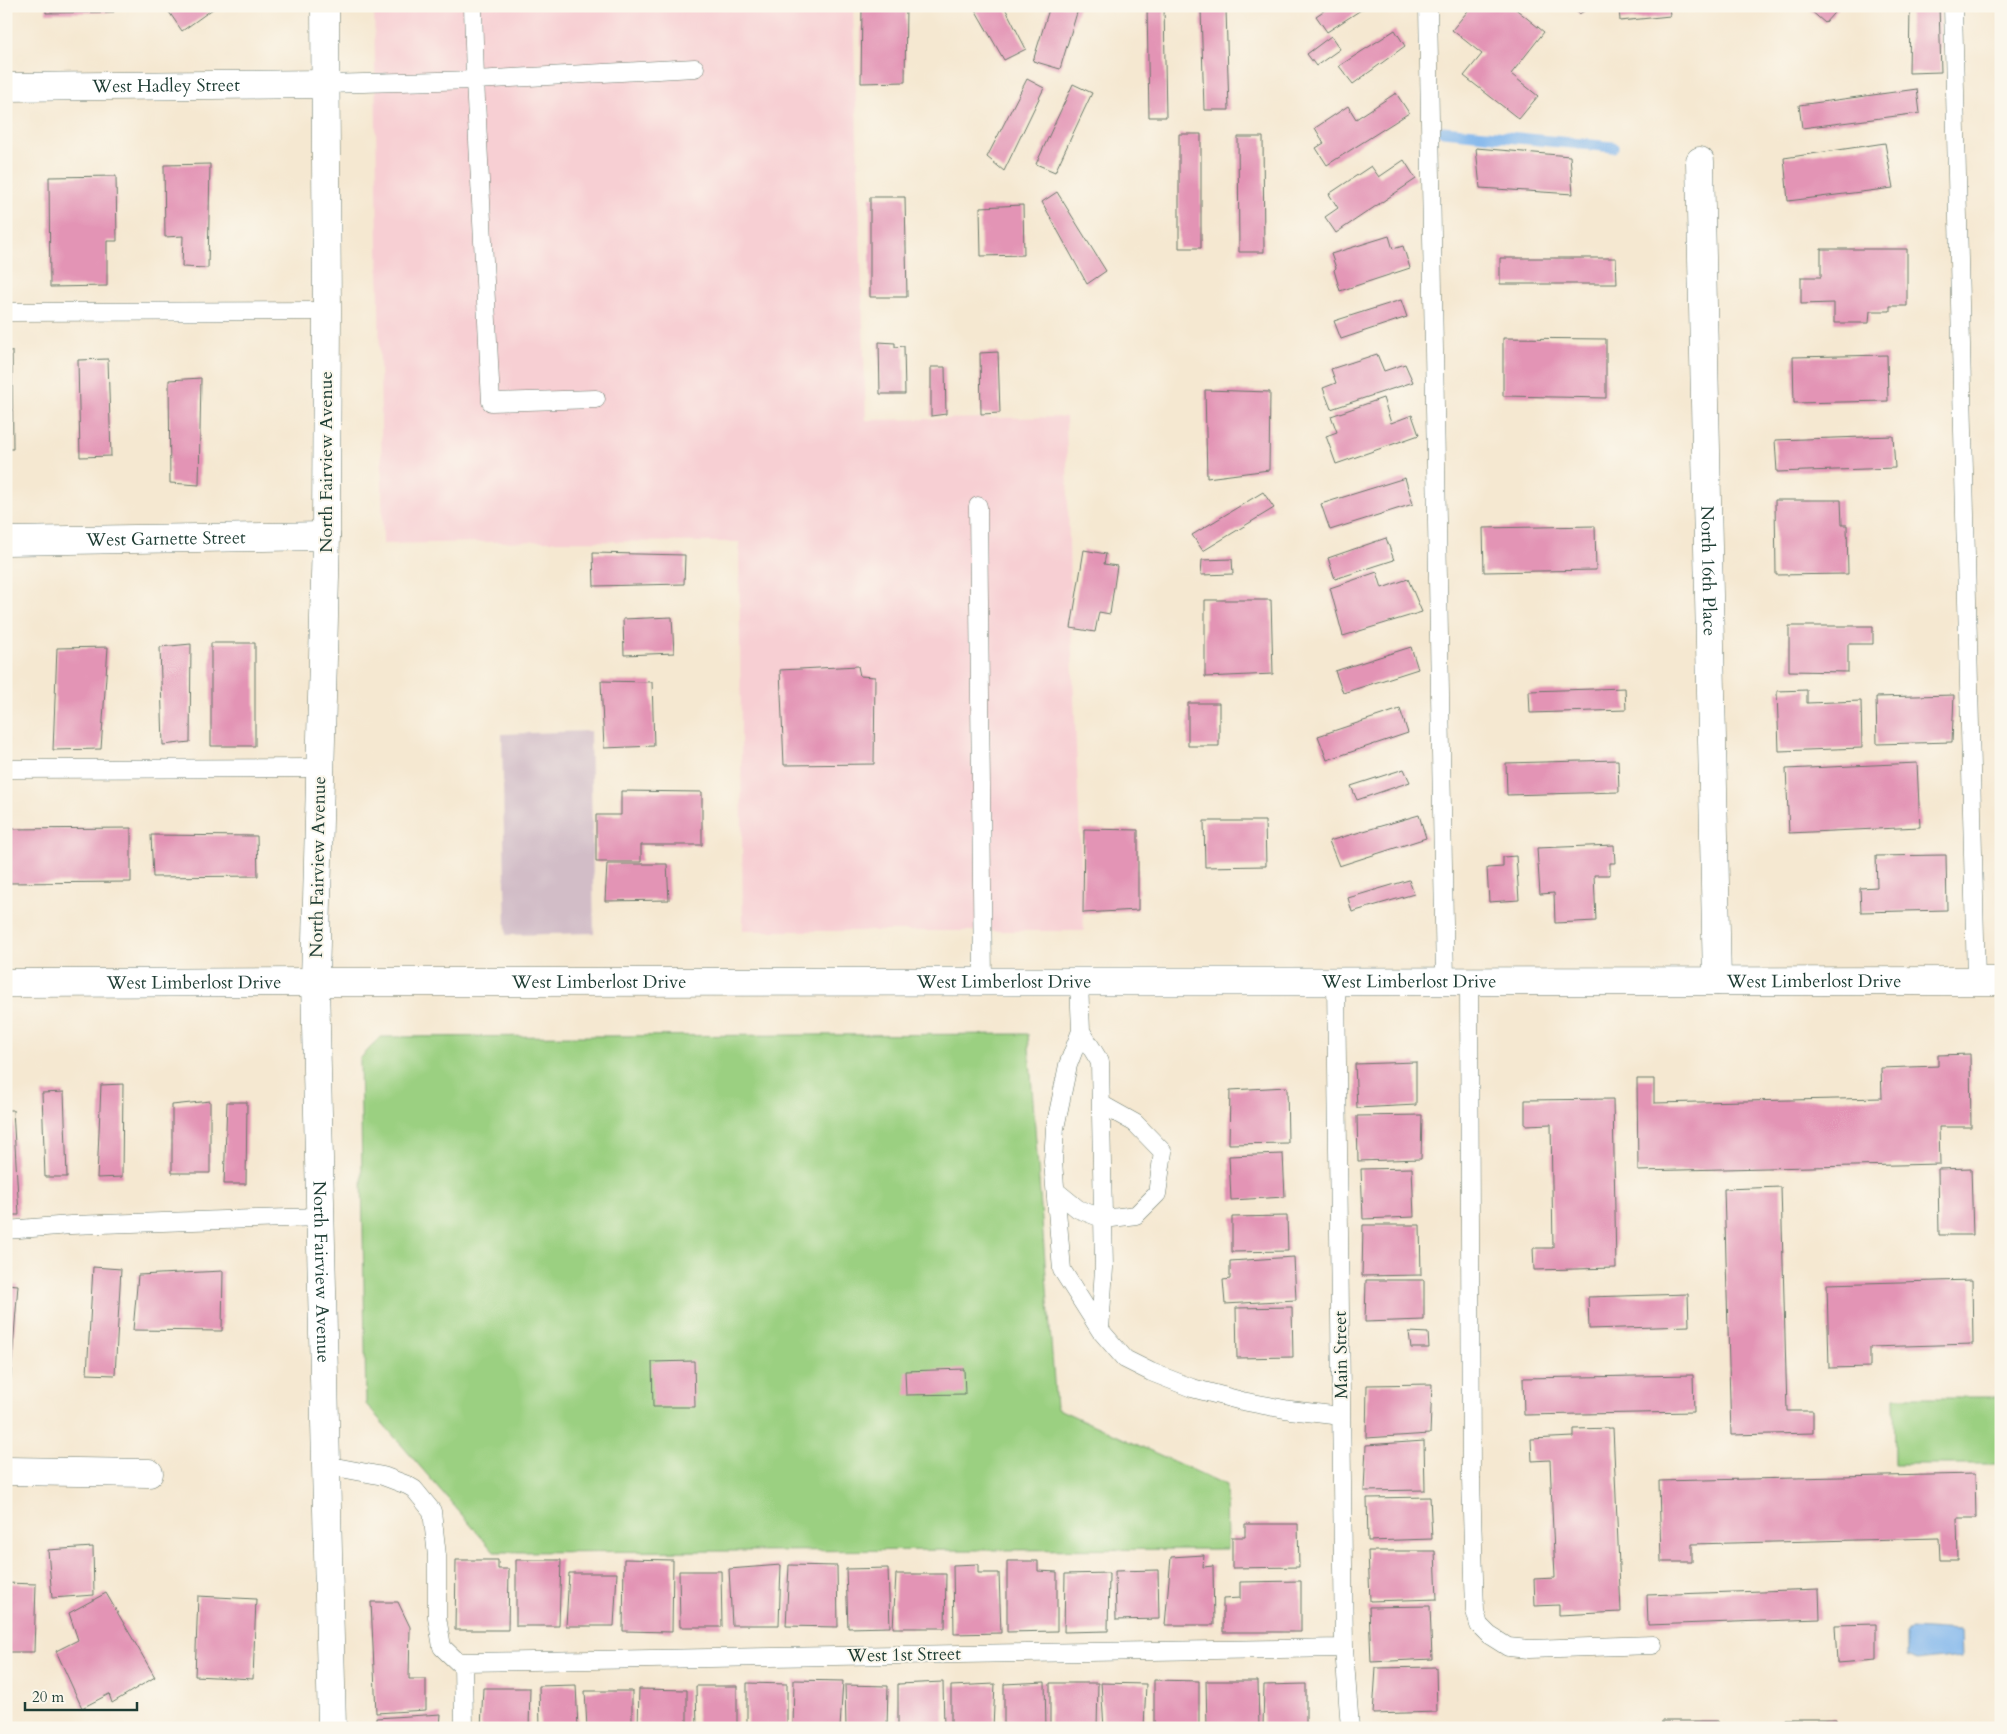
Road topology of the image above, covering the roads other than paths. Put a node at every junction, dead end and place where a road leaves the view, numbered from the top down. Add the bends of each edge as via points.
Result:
1 (325, 6) edge
2 (473, 6) edge
3 (1428, 6) edge
4 (1953, 6) edge
5 (695, 68) dead end
6 (475, 80) junction
7 (326, 84) junction
8 (6, 87) edge
9 (1700, 161) dead end
10 (327, 311) junction
11 (6, 312) edge
12 (596, 399) dead end
13 (978, 506) dead end
14 (326, 536) junction
15 (6, 541) edge
16 (320, 768) junction
17 (6, 769) edge
18 (983, 981) junction
19 (1717, 981) junction
20 (1988, 981) edge
21 (315, 982) junction
22 (1079, 982) junction
23 (1336, 982) junction
24 (1457, 982) junction
25 (6, 983) edge
26 (1081, 1031) junction
27 (1101, 1104) junction
28 (1056, 1191) junction
29 (320, 1217) junction
30 (1104, 1219) junction
31 (6, 1230) edge
32 (1100, 1330) junction
33 (1341, 1416) junction
34 (325, 1465) junction
35 (6, 1471) edge
36 (150, 1473) dead end
37 (1652, 1645) dead end
38 (1344, 1648) junction
39 (463, 1665) junction
40 (332, 1728) edge
41 (464, 1728) edge
42 (1350, 1728) edge

1 - 7 street, North Fairview Avenue
2 - 6 lane
3 - 24 lane
4 - 20 lane
5 - 6 lane
6 - 7 lane
6 - 12 lane via 491,402
7 - 8 street, West Hadley Street
7 - 10 street, North Fairview Avenue
9 - 19 street, North 16th Place
10 - 11 lane
10 - 14 street, North Fairview Avenue
13 - 18 lane
14 - 15 street, West Garnette Street
14 - 16 street, North Fairview Avenue
16 - 17 lane
16 - 21 street, North Fairview Avenue
18 - 21 street, West Limberlost Drive
18 - 22 street, West Limberlost Drive
19 - 20 street, West Limberlost Drive
19 - 24 street, West Limberlost Drive
21 - 25 street, West Limberlost Drive
21 - 29 street, North Fairview Avenue
22 - 23 street, West Limberlost Drive
22 - 26 lane
23 - 24 street, West Limberlost Drive
23 - 33 lane, Main Street
24 - 37 lane via 1474,1611 1479,1625 1508,1647
26 - 27 lane via 1100,1062
26 - 28 lane via 1068,1065 1055,1128 1053,1162
27 - 30 lane
27 - 30 lane via 1135,1123 1163,1152 1157,1194 1136,1215
28 - 30 lane via 1078,1208
28 - 32 lane via 1062,1270
29 - 31 lane
29 - 34 street, North Fairview Avenue
30 - 32 lane
32 - 33 lane via 1125,1359 1192,1388 1242,1401
33 - 38 lane, Main Street
34 - 39 lane via 383,1476 407,1485 432,1512 437,1556 437,1617 442,1647
34 - 40 street, North Fairview Avenue
35 - 36 street
38 - 39 lane, West 1st Street
38 - 42 lane, Main Street
39 - 41 lane

